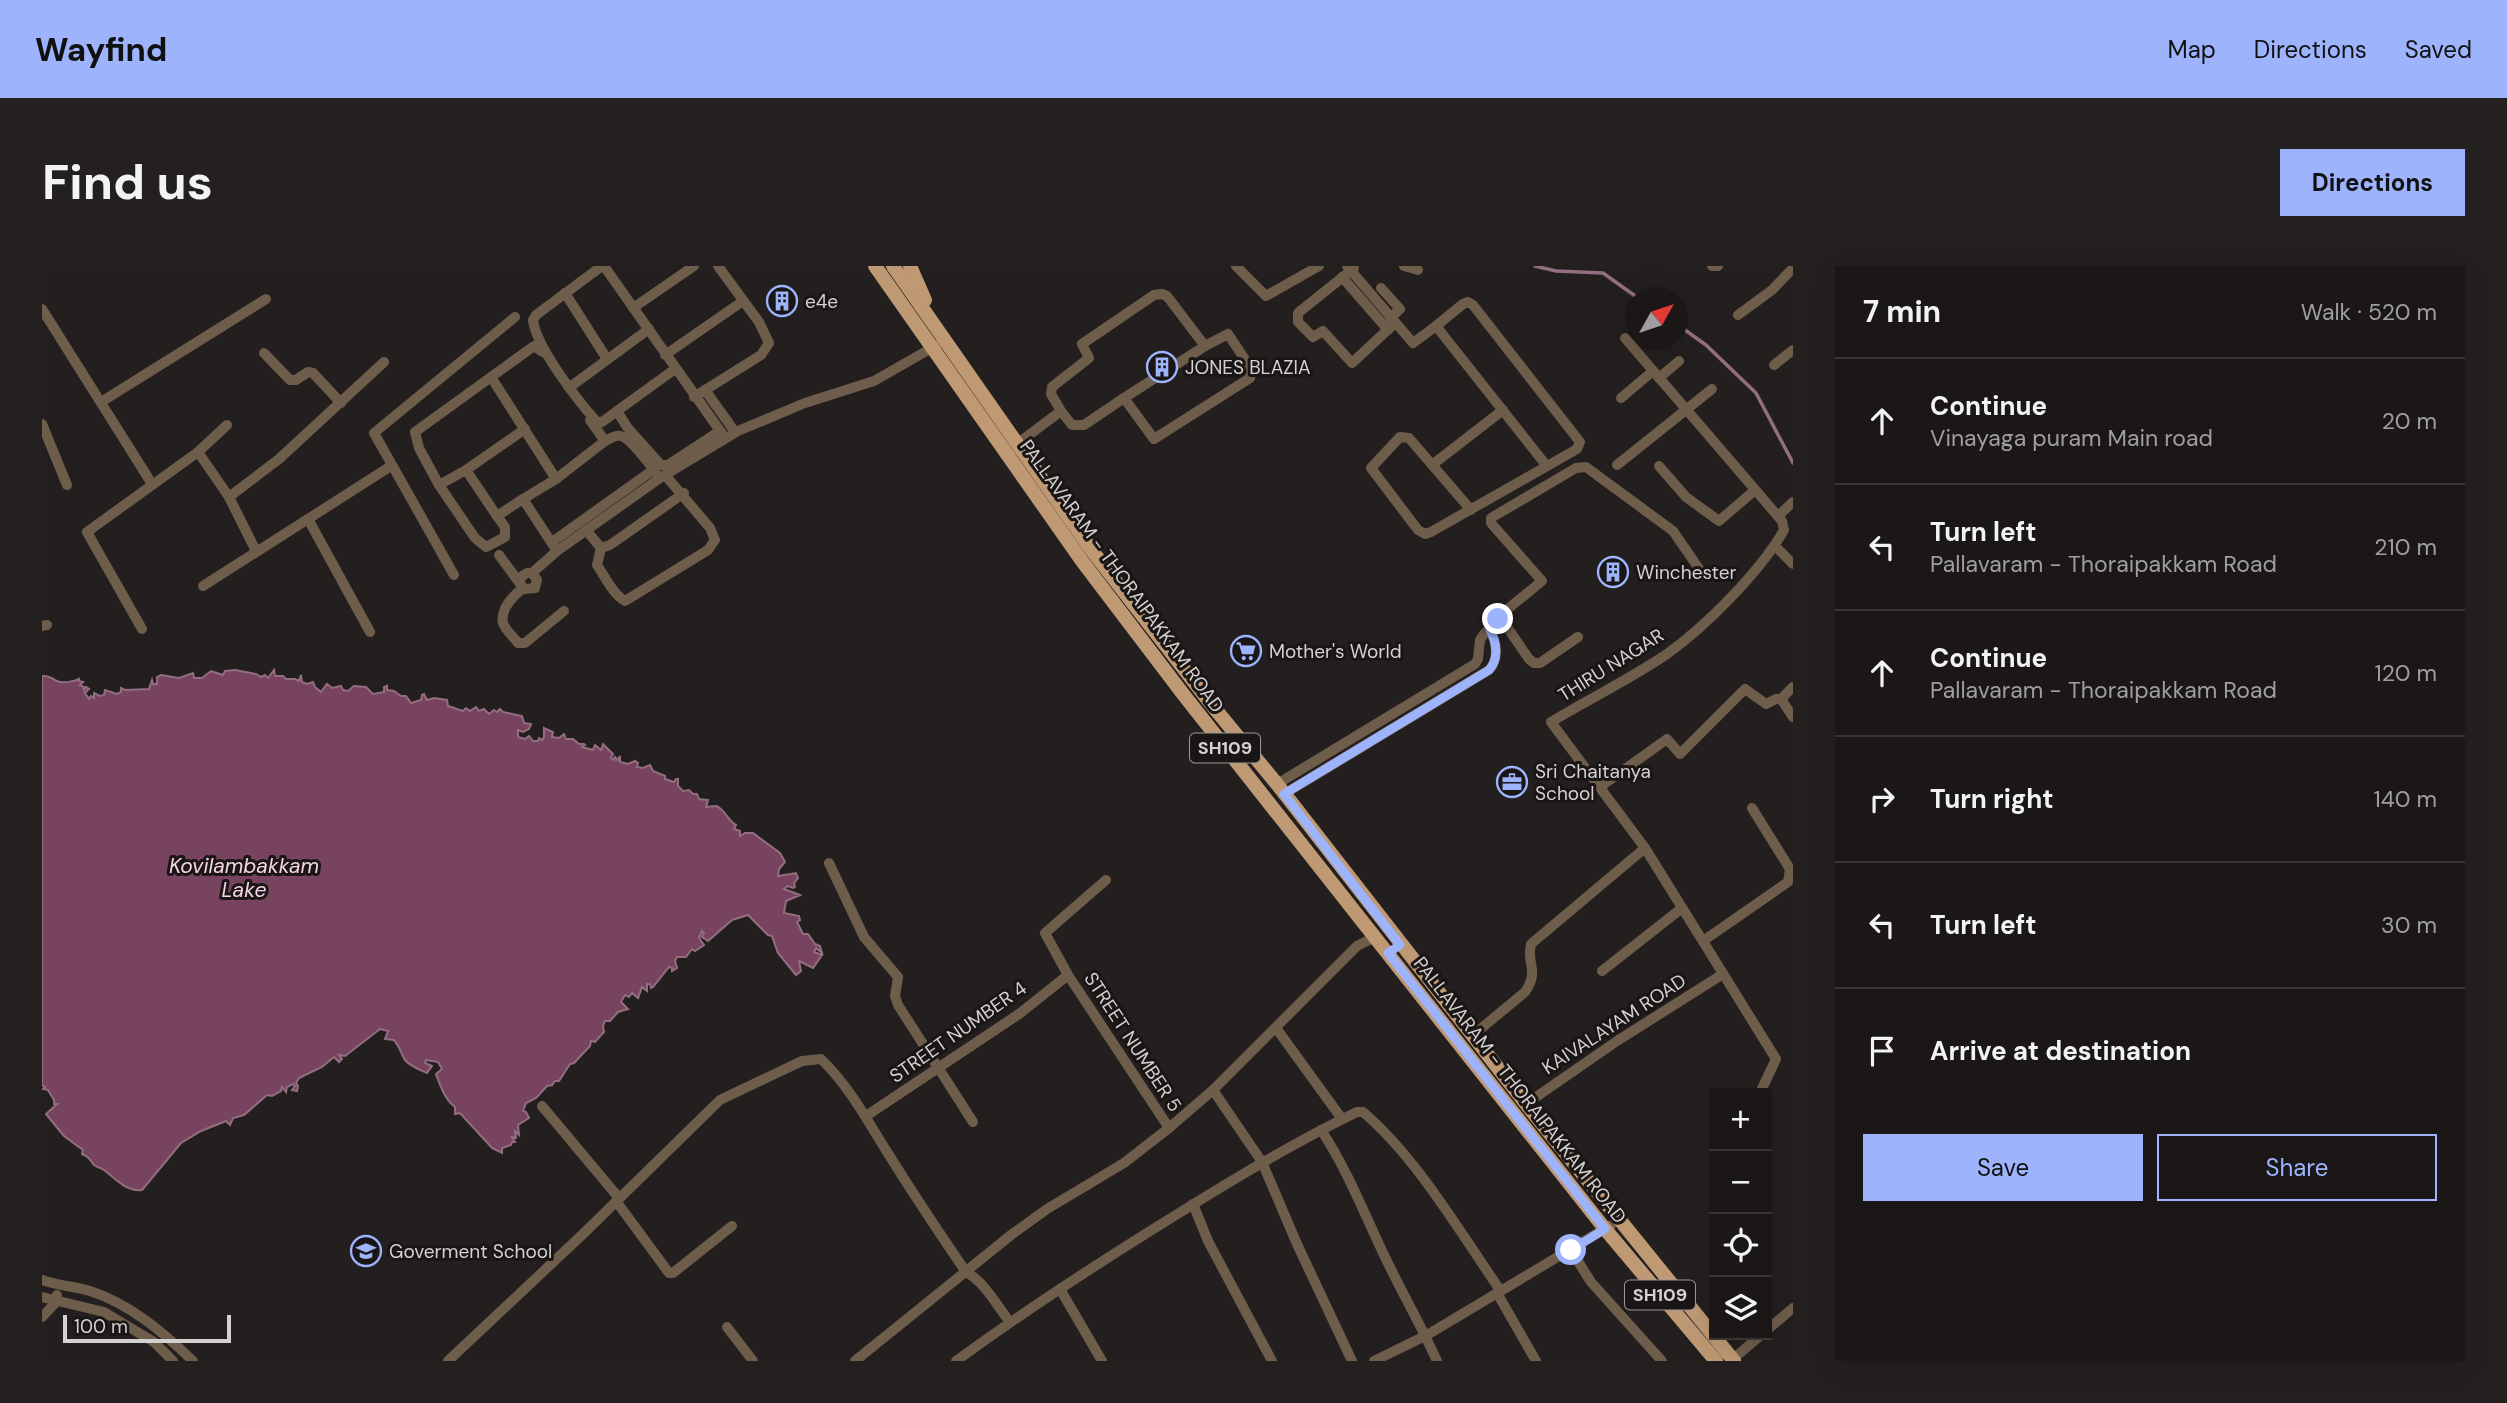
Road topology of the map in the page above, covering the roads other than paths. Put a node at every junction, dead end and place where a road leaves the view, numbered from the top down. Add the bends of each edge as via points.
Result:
1 (603, 266) edge
2 (694, 266) edge
3 (718, 266) edge
4 (864, 266) edge
5 (875, 266) edge
6 (894, 266) edge
7 (910, 266) edge
8 (1236, 266) edge
9 (1319, 266) edge
10 (1404, 266) edge
11 (1712, 266) edge
12 (1718, 266) edge
13 (1793, 268) edge
14 (1349, 270) edge
15 (1418, 270) dead end
16 (1381, 288) dead end
17 (565, 293) junction
18 (266, 299) dead end
19 (743, 301) junction
20 (634, 308) junction
21 (42, 309) edge
22 (1400, 309) junction
23 (1738, 315) dead end
24 (515, 317) dead end
25 (1408, 320) dead end
26 (914, 323) junction
27 (1391, 324) junction
28 (1436, 326) junction
29 (649, 329) junction
30 (938, 338) junction
31 (1205, 346) junction
32 (1635, 350) edge
33 (1793, 350) edge
34 (264, 353) dead end
35 (665, 355) junction
36 (607, 359) junction
37 (1679, 361) dead end
38 (384, 362) dead end
39 (1774, 365) dead end
40 (675, 369) junction
41 (1656, 374) junction
42 (491, 377) junction
43 (570, 387) junction
44 (1712, 389) dead end
45 (705, 390) junction
46 (694, 397) junction
47 (1124, 398) junction
48 (1621, 398) dead end
49 (101, 402) junction
50 (341, 403) junction
51 (1503, 410) junction
52 (617, 411) junction
53 (1060, 411) junction
54 (1687, 411) junction
55 (42, 424) edge
56 (227, 425) dead end
57 (525, 429) junction
58 (727, 434) junction
59 (605, 441) junction
60 (1017, 444) junction
61 (198, 452) junction
62 (1432, 465) junction
63 (1546, 465) junction
64 (1617, 465) dead end
65 (391, 466) junction
66 (1659, 466) dead end
67 (467, 470) junction
68 (660, 474) junction
69 (556, 479) junction
70 (152, 484) junction
71 (67, 485) dead end
72 (439, 485) junction
73 (1755, 490) junction
74 (683, 493) junction
75 (229, 497) junction
76 (523, 499) junction
77 (1793, 502) edge
78 (1471, 510) junction
79 (497, 516) junction
80 (1778, 516) junction
81 (308, 519) junction
82 (586, 530) junction
83 (554, 546) junction
84 (1775, 546) junction
85 (601, 548) junction
86 (256, 551) junction
87 (499, 555) dead end
88 (1793, 564) edge
89 (454, 575) dead end
90 (1704, 576) dead end
91 (521, 584) junction
92 (203, 586) dead end
93 (564, 611) dead end
94 (1503, 614) junction
95 (142, 629) dead end
96 (1490, 630) junction
97 (370, 632) dead end
98 (1578, 637) dead end
99 (1793, 687) edge
100 (1781, 699) junction
101 (1793, 717) edge
102 (1600, 787) junction
103 (1281, 789) junction
104 (1752, 808) dead end
105 (1644, 848) junction
106 (829, 863) dead end
107 (1106, 880) dead end
108 (1682, 908) junction
109 (1375, 937) junction
110 (1703, 941) junction
111 (1394, 949) junction
112 (1602, 971) dead end
113 (1723, 974) junction
114 (1069, 975) junction
115 (1276, 1028) junction
116 (1472, 1036) junction
117 (937, 1069) junction
118 (1762, 1088) edge
119 (1213, 1090) junction
120 (1526, 1104) junction
121 (541, 1106) dead end
122 (866, 1116) junction
123 (1342, 1119) junction
124 (973, 1122) dead end
125 (1169, 1128) junction
126 (1321, 1130) junction
127 (1262, 1162) junction
128 (618, 1199) junction
129 (1193, 1204) junction
130 (1618, 1219) junction
131 (732, 1226) dead end
132 (1605, 1229) junction
133 (1571, 1250) junction
134 (966, 1272) junction
135 (42, 1280) edge
136 (58, 1286) junction
137 (1060, 1289) junction
138 (1499, 1292) junction
139 (42, 1297) edge
140 (56, 1302) junction
141 (1793, 1308) edge
142 (42, 1317) edge
143 (1010, 1322) junction
144 (1772, 1326) edge
145 (727, 1327) dead end
146 (1427, 1335) junction
147 (1756, 1340) edge
148 (1658, 1360) edge
149 (1734, 1360) edge
150 (173, 1361) edge
151 (193, 1361) edge
152 (448, 1361) edge
153 (752, 1361) edge
154 (855, 1361) edge
155 (956, 1361) edge
156 (1102, 1361) edge
157 (1272, 1361) edge
158 (1352, 1361) edge
159 (1374, 1361) edge
160 (1437, 1361) edge
161 (1536, 1361) edge
162 (1716, 1361) edge

1 - 17 street
1 - 20 street
2 - 20 street
3 - 19 street
4 - 26 main road
5 - 26 main road, PALLAVARAM - THORAIPAKKAM ROAD / SH109
6 - 30 main road, PALLAVARAM - THORAIPAKKAM ROAD / SH109
7 - 30 main road
8 - 9 street via 1263,296
10 - 15 street
11 - 12 street
13 - 23 street
14 - 27 street
14 - 27 street via 1298,313 1298,322 1313,337 1323,331 1352,363
16 - 22 street
17 - 36 street
17 - 43 street via 536,315 533,324
18 - 49 street
19 - 35 street
19 - 45 street via 769,343 761,355
20 - 29 street
21 - 49 street
22 - 25 street
22 - 27 street
24 - 65 street via 374,433
26 - 30 main road, PALLAVARAM - THORAIPAKKAM ROAD / SH109
27 - 28 street via 1413,343
28 - 51 street
28 - 63 street via 1463,304 1473,306 1580,442 1577,449
29 - 35 street
29 - 36 street
30 - 58 street via 874,381
30 - 60 main road, PALLAVARAM - THORAIPAKKAM ROAD / SH109
30 - 109 main road, PALLAVARAM - THORAIPAKKAM ROAD / SH109 via 1082,561
31 - 47 street
31 - 47 street via 1228,334 1249,363 1250,378 1154,439
31 - 53 street via 1167,296 1154,295 1082,344 1089,358 1052,387
32 - 41 street
33 - 39 street
34 - 50 street via 290,380 313,373
35 - 40 street
36 - 43 street
37 - 41 street
38 - 50 street
40 - 46 street
40 - 52 street
41 - 48 street
41 - 54 street
42 - 57 street
42 - 59 street via 536,346
42 - 72 street via 415,432
43 - 52 street via 597,422
44 - 54 street
45 - 46 street
45 - 58 street
46 - 58 street
47 - 53 street via 1084,425 1072,425
49 - 70 street
50 - 75 street
51 - 62 street
51 - 63 street
52 - 58 street via 661,465
53 - 60 street
54 - 64 street
54 - 73 street
55 - 71 street
56 - 61 street
57 - 67 street
57 - 69 street
58 - 68 street
59 - 68 street via 621,436 630,441
59 - 69 street
60 - 103 main road, PALLAVARAM - THORAIPAKKAM ROAD / SH109 via 1090,548
61 - 70 street
61 - 75 street
62 - 78 street
62 - 78 street via 1404,436 1371,468 1425,534
63 - 78 street
65 - 81 street
65 - 89 street
66 - 73 street via 1685,497 1719,521
67 - 72 street
67 - 79 street
68 - 74 street
68 - 82 street
68 - 83 street
69 - 76 street
70 - 95 street via 87,532
72 - 79 street via 486,547 505,537 505,527
73 - 80 street
74 - 85 street
74 - 85 street via 710,528 715,540 708,550 625,601 597,565
75 - 86 street
76 - 79 street
76 - 83 street
77 - 80 street
80 - 84 street via 1784,530
81 - 86 street
81 - 97 street
82 - 83 street
82 - 85 street
83 - 91 street via 533,573 535,588
84 - 88 street
84 - 102 street, THIRU NAGAR via 1724,605 1667,653 1551,722
86 - 92 street
87 - 91 street
90 - 94 street via 1674,531 1581,467 1491,518 1542,581
91 - 93 street via 509,601 503,625 518,643 526,643
94 - 96 street
94 - 98 street via 1507,627 1534,663
96 - 103 street via 1480,640 1478,659 1471,667
96 - 103 street via 1496,658 1489,670
99 - 100 street
100 - 101 street
100 - 102 street via 1766,704 1745,689 1680,754 1667,739
102 - 105 street
103 - 111 main road, PALLAVARAM - THORAIPAKKAM ROAD / SH109
104 - 110 street via 1791,876
105 - 108 street
105 - 116 street via 1531,944 1533,974 1525,992
106 - 117 street via 864,937 898,977 898,1005
107 - 114 street, STREET NUMBER 5 via 1045,933
108 - 110 street
108 - 112 street
109 - 111 main road, PALLAVARAM - THORAIPAKKAM ROAD / SH109
109 - 115 street via 1357,946
110 - 113 street
111 - 116 main road, PALLAVARAM - THORAIPAKKAM ROAD / SH109
111 - 132 main road, PALLAVARAM - THORAIPAKKAM ROAD / SH109
113 - 118 street via 1776,1059
113 - 120 street, KAIVALAYAM ROAD
114 - 117 street, STREET NUMBER 4
114 - 125 street, STREET NUMBER 5
115 - 119 street
115 - 123 street
116 - 120 main road, PALLAVARAM - THORAIPAKKAM ROAD / SH109
117 - 122 street, STREET NUMBER 4
117 - 124 street
119 - 125 street
119 - 127 street
120 - 130 main road, PALLAVARAM - THORAIPAKKAM ROAD / SH109
121 - 128 street
122 - 128 street via 821,1059 802,1061 720,1100
122 - 134 street
123 - 126 street
123 - 138 street via 1363,1112 1385,1131
125 - 134 street via 1124,1163 1011,1234
126 - 127 street
126 - 146 street
127 - 129 street
127 - 158 street
128 - 131 street via 669,1273
128 - 152 street
129 - 137 street
129 - 157 street
130 - 132 street
130 - 149 main road, PALLAVARAM - THORAIPAKKAM ROAD / SH109
132 - 133 street
132 - 162 main road, PALLAVARAM - THORAIPAKKAM ROAD / SH109
133 - 138 street
133 - 148 street via 1591,1282
134 - 143 street
134 - 154 street
135 - 136 street
136 - 140 street
136 - 151 street via 119,1302
137 - 143 street
137 - 156 street
138 - 146 street
138 - 161 street
139 - 140 street
140 - 142 street
140 - 150 street via 104,1312 153,1342
141 - 144 street
143 - 155 street
145 - 153 street
146 - 159 street
146 - 160 street
147 - 149 street

